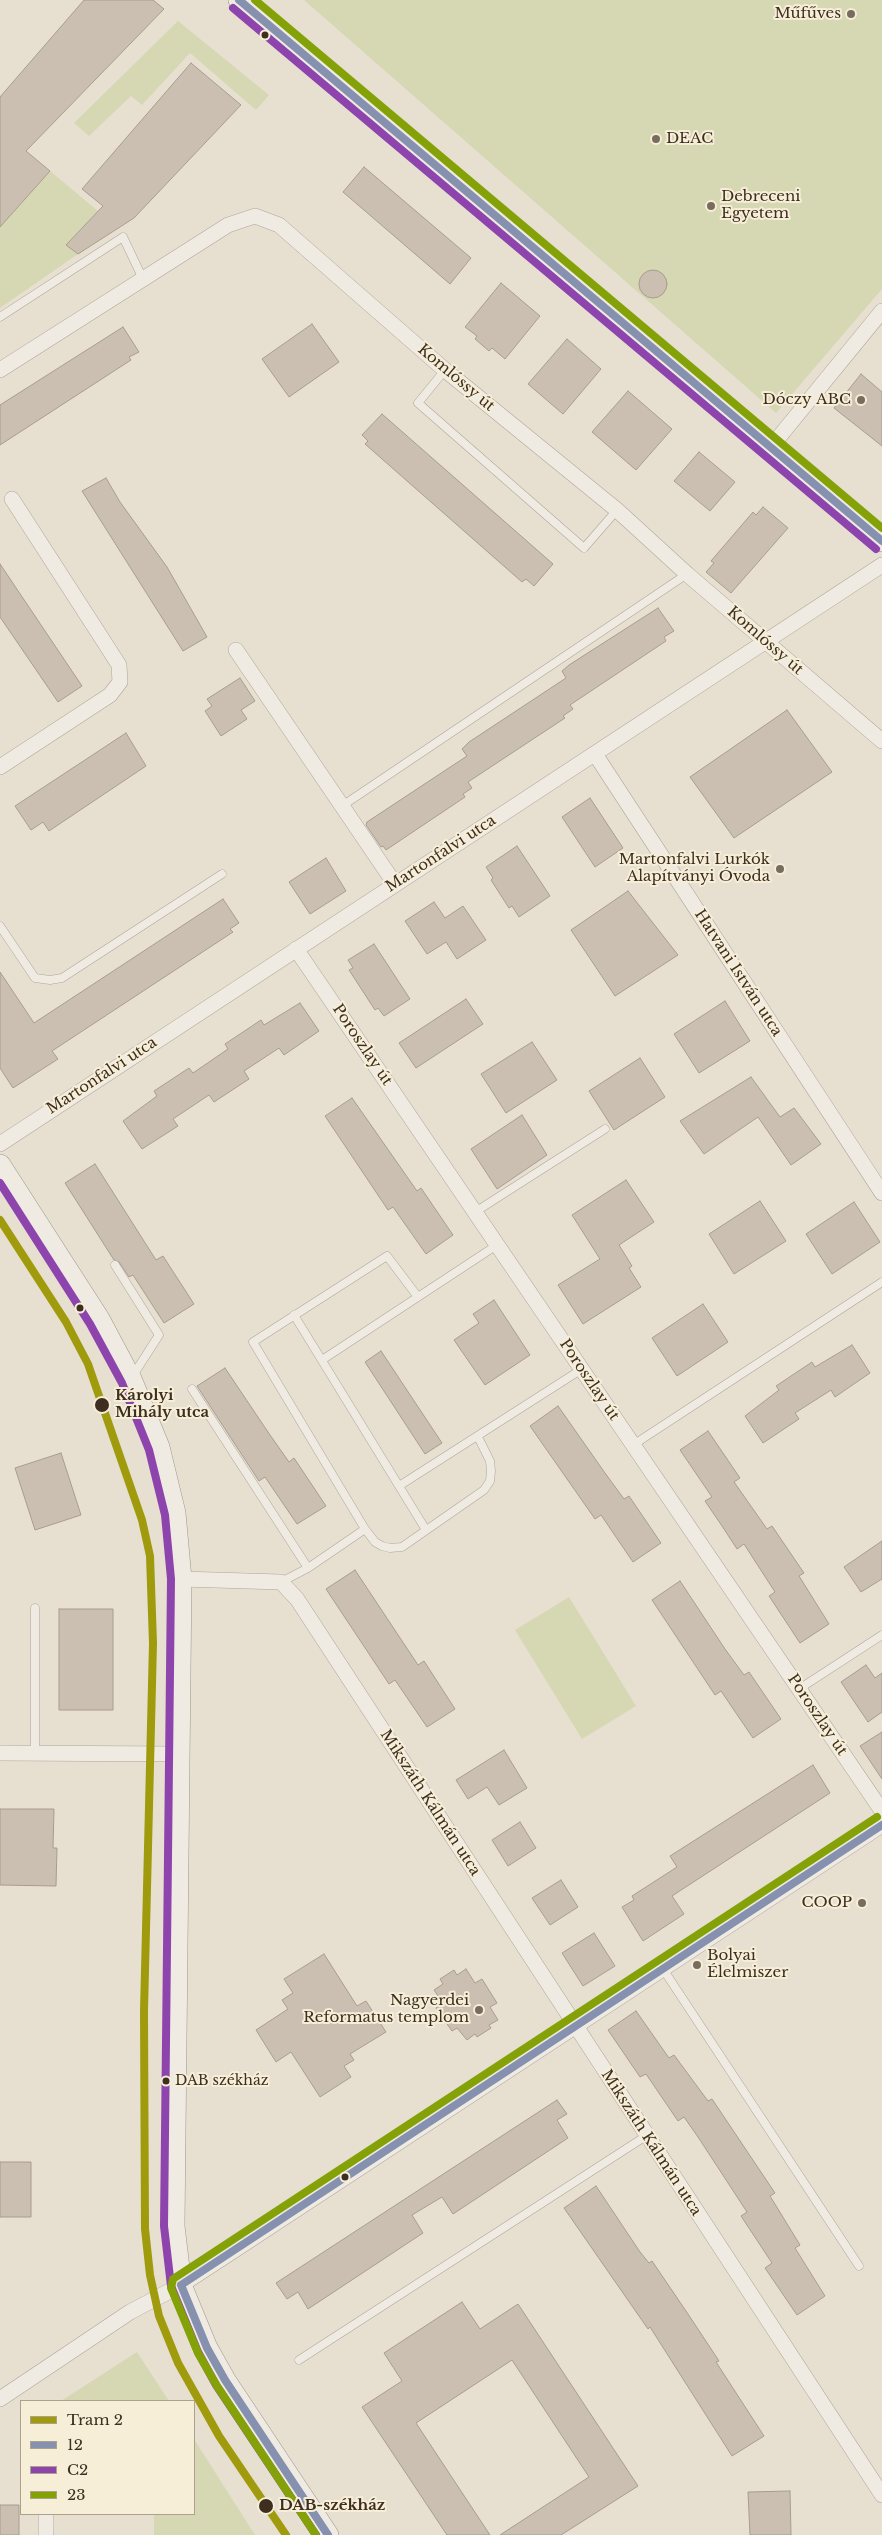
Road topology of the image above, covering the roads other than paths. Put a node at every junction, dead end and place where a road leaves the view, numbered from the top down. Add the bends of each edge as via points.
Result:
1 (240, 0) edge
2 (143, 278) junction
3 (882, 311) edge
4 (0, 317) edge
5 (0, 370) edge
6 (445, 370) junction
7 (770, 448) junction
8 (12, 499) dead end
9 (617, 510) junction
10 (882, 541) edge
11 (882, 565) edge
12 (687, 574) junction
13 (766, 642) junction
14 (236, 650) dead end
15 (882, 740) edge
16 (595, 754) junction
17 (0, 767) edge
18 (342, 806) junction
19 (222, 874) dead end
20 (395, 884) junction
21 (0, 926) edge
22 (296, 949) junction
23 (605, 1129) dead end
24 (0, 1144) edge
25 (0, 1165) edge
26 (882, 1193) edge
27 (475, 1212) junction
28 (497, 1245) junction
29 (116, 1265) dead end
30 (882, 1282) edge
31 (418, 1297) junction
32 (294, 1316) junction
33 (322, 1360) junction
34 (582, 1369) junction
35 (131, 1379) junction
36 (192, 1389) dead end
37 (478, 1437) junction
38 (633, 1445) junction
39 (399, 1486) junction
40 (366, 1530) junction
41 (426, 1530) junction
42 (308, 1568) junction
43 (181, 1579) junction
44 (281, 1582) junction
45 (35, 1608) dead end
46 (882, 1635) edge
47 (799, 1689) junction
48 (0, 1754) edge
49 (35, 1754) junction
50 (178, 1754) junction
51 (882, 1811) edge
52 (882, 1824) edge
53 (663, 1969) junction
54 (574, 2025) junction
55 (646, 2136) junction
56 (859, 2266) dead end
57 (181, 2285) junction
58 (299, 2360) dead end
59 (0, 2399) edge
60 (882, 2495) edge
61 (46, 2515) edge
62 (46, 2535) edge
63 (328, 2535) edge

1 - 7 street
2 - 4 lane via 123,237
2 - 5 street, Komlóssy út
2 - 6 street, Komlóssy út via 228,225 255,216 279,225
3 - 7 street
6 - 9 street, Komlóssy út
6 - 9 lane via 418,403 584,548
7 - 10 street
8 - 17 street via 119,665 120,682 110,695
9 - 12 street, Komlóssy út
11 - 13 street, Martonfalvi utca
12 - 13 street, Komlóssy út
12 - 18 lane
13 - 15 street, Komlóssy út
13 - 16 street, Martonfalvi utca
14 - 18 street
16 - 20 street, Martonfalvi utca
16 - 26 street, Hatvani István utca
18 - 20 street
19 - 21 lane via 62,978 35,978
20 - 22 street, Martonfalvi utca
22 - 24 street, Martonfalvi utca
22 - 27 street, Poroszlay út
23 - 27 lane
25 - 35 street via 99,1319
27 - 28 street, Poroszlay út
28 - 31 lane
28 - 34 street, Poroszlay út
29 - 35 lane via 159,1336
30 - 38 lane
31 - 32 lane via 387,1256
31 - 33 lane
32 - 33 lane
32 - 40 lane via 252,1342
33 - 39 lane
34 - 37 lane
34 - 38 street, Poroszlay út
35 - 43 street via 159,1447 175,1513
36 - 42 lane
37 - 39 lane
37 - 41 lane via 490,1466 490,1481 484,1490
38 - 47 street, Poroszlay út
39 - 41 lane
40 - 41 lane via 374,1542 390,1548 402,1547
40 - 42 lane
42 - 44 lane
43 - 44 street
43 - 50 street
44 - 54 street, Mikszáth Kálmán utca via 297,1599
45 - 49 lane
46 - 47 lane
47 - 51 street, Poroszlay út
48 - 49 street
49 - 50 street
50 - 57 street via 174,2226
52 - 53 street
53 - 54 street
53 - 56 lane
54 - 55 street, Mikszáth Kálmán utca
54 - 57 street
55 - 58 lane
55 - 60 street, Mikszáth Kálmán utca
57 - 59 street via 130,2312
57 - 63 street via 207,2348
61 - 62 street

